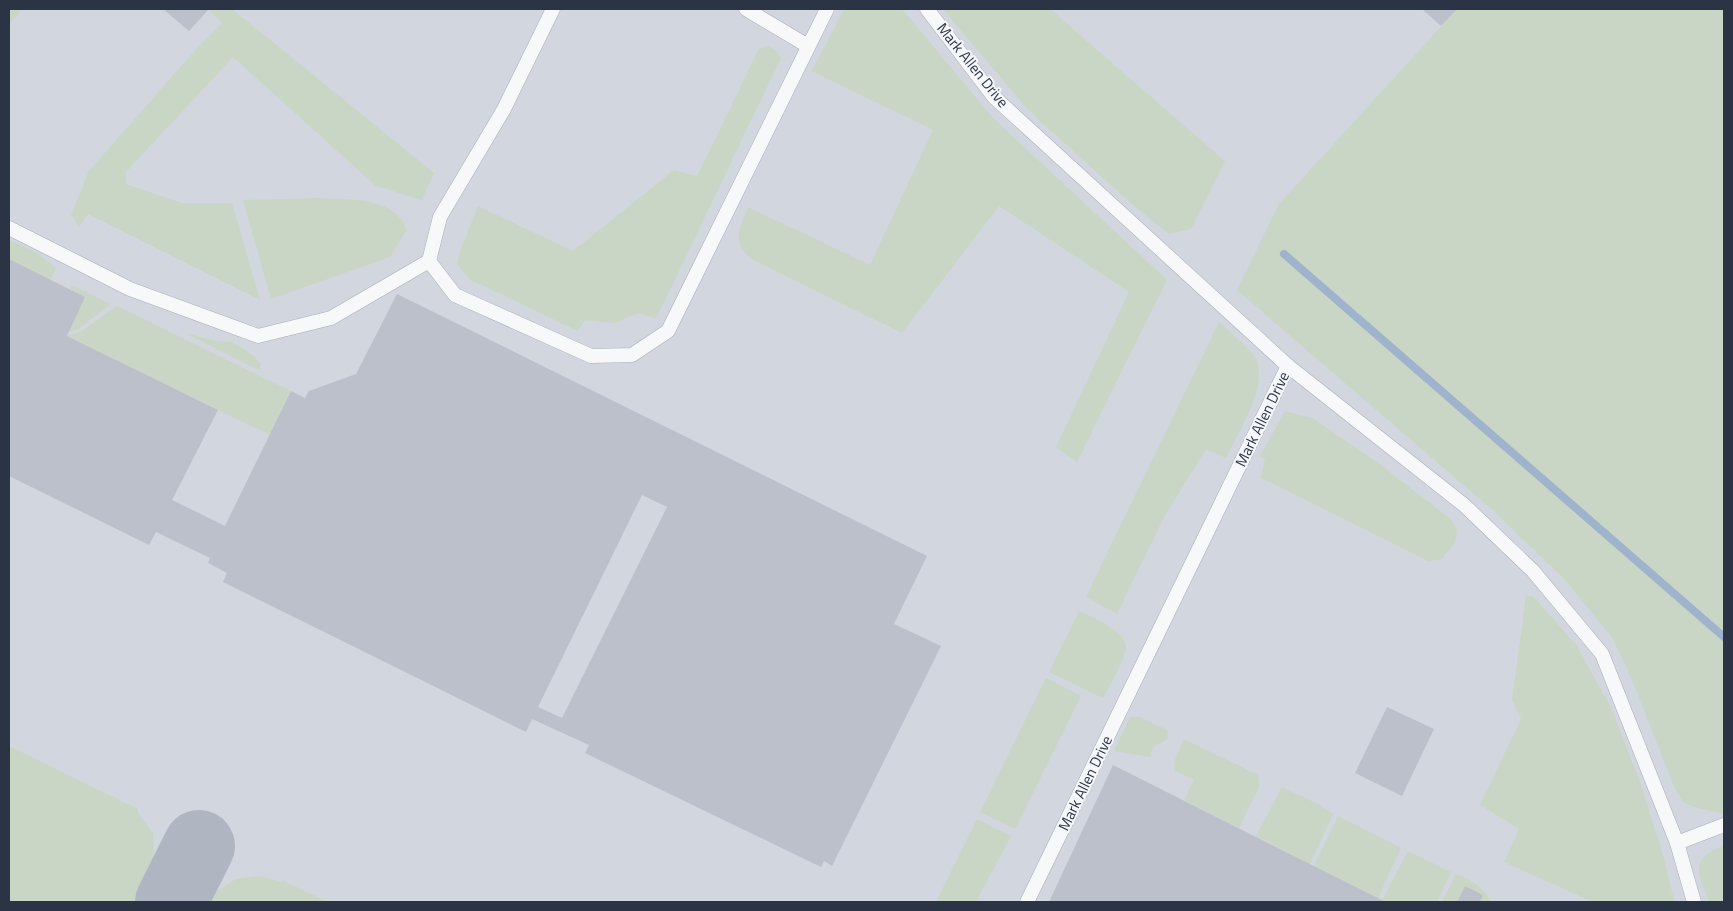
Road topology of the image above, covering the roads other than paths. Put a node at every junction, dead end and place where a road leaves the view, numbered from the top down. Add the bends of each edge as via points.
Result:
1 (553, 9) edge
2 (746, 9) edge
3 (827, 9) edge
4 (927, 9) edge
5 (808, 46) junction
6 (9, 228) edge
7 (429, 260) junction
8 (1288, 366) junction
9 (1724, 825) edge
10 (1677, 843) junction
11 (1027, 902) edge
12 (1694, 902) edge

1 - 7 lane via 504,110 440,217
2 - 5 lane
3 - 5 lane
4 - 8 lane, Mark Allen Drive via 994,97
5 - 7 lane via 668,331 632,355 591,356 456,295
6 - 7 lane via 130,289 258,336 331,318
8 - 10 lane via 1464,505 1533,571 1602,654
8 - 11 lane, Mark Allen Drive
9 - 10 lane
10 - 12 lane

